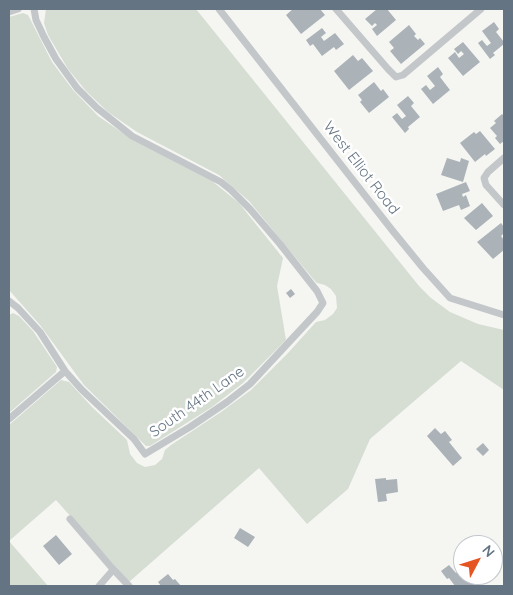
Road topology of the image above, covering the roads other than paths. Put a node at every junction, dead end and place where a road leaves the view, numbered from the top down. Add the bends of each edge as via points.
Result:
1 (18, 9) edge
2 (34, 9) edge
3 (219, 9) edge
4 (336, 9) edge
5 (481, 9) edge
6 (9, 12) edge
7 (504, 158) edge
8 (504, 206) edge
9 (9, 301) edge
10 (504, 315) edge
11 (65, 371) junction
12 (9, 419) edge
13 (70, 519) dead end
14 (113, 570) junction
15 (99, 586) edge
16 (129, 586) edge

1 - 6 street
2 - 11 street, South 44th Lane via 44,37 77,88 132,136 231,190 280,244 324,303 250,384 145,454
3 - 10 street, West Elliot Road via 392,230 450,298
4 - 5 street via 396,77 403,75
7 - 8 street via 484,178
9 - 11 street via 40,332
11 - 12 street
13 - 14 street
14 - 15 street
14 - 16 street

